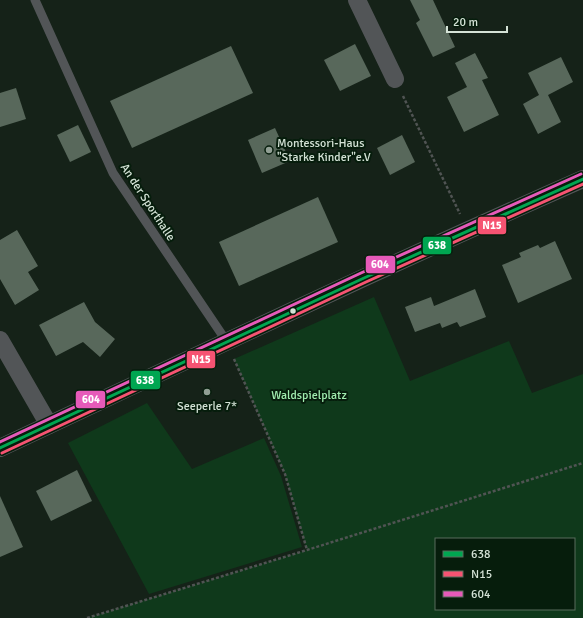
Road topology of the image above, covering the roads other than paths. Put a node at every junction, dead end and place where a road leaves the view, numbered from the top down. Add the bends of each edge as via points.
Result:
1 (35, 0) edge
2 (357, 0) edge
3 (395, 80) road end
4 (583, 179) edge
5 (0, 340) edge
6 (227, 342) junction
7 (50, 425) junction
8 (0, 448) edge

1 - 6 lane, An der Sporthalle via 113,173
2 - 3 street
4 - 6 street
5 - 7 street
6 - 7 street
7 - 8 street

